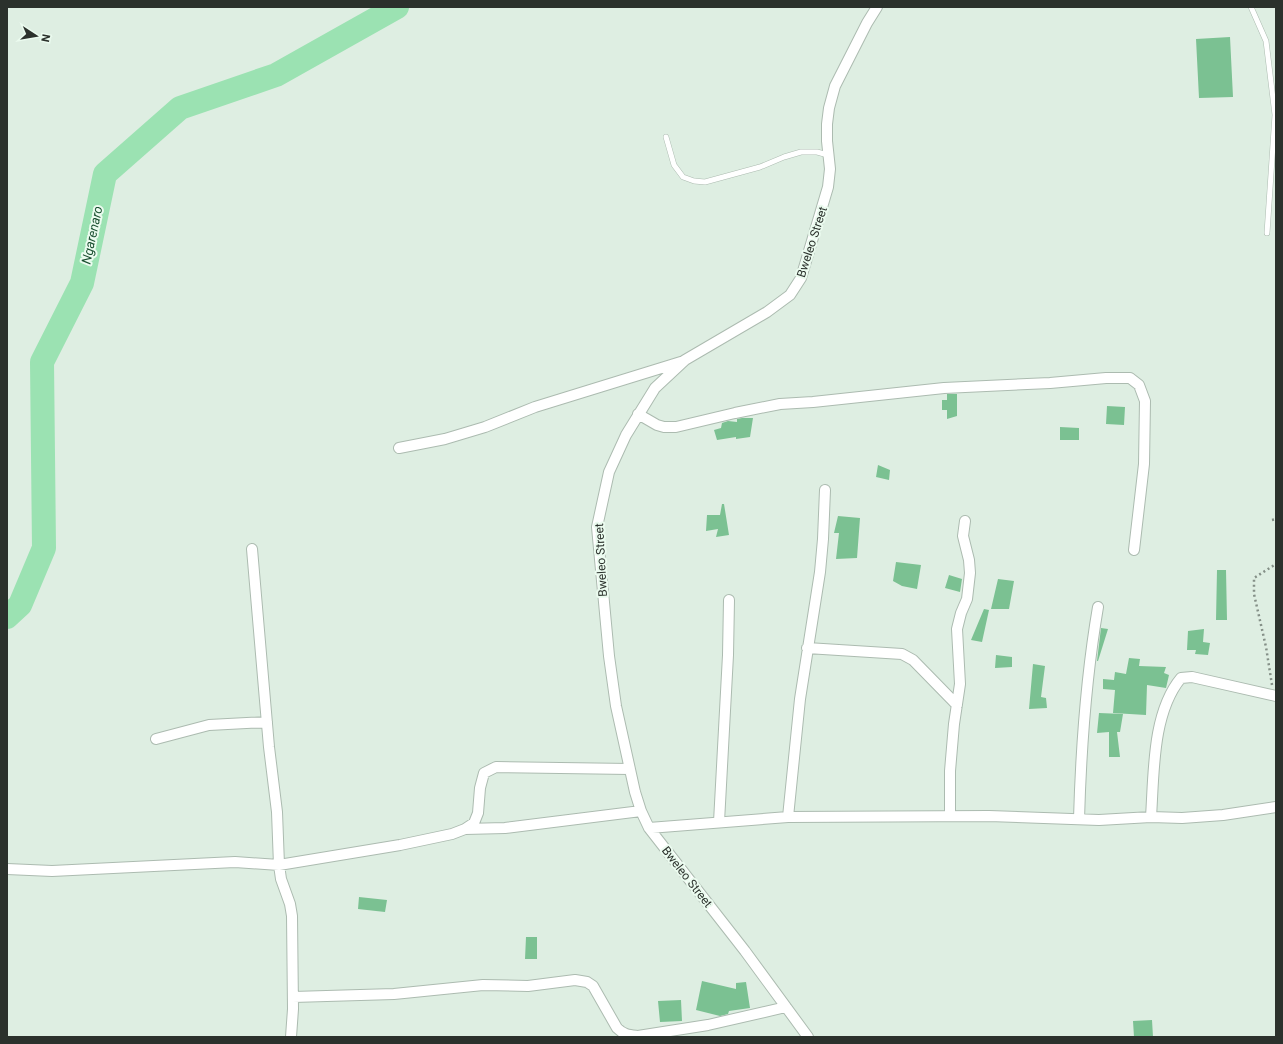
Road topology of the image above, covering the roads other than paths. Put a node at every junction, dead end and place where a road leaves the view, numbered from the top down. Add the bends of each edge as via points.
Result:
1 (877, 7) edge
2 (1251, 7) edge
3 (666, 137) dead end
4 (828, 155) junction
5 (1267, 233) dead end
6 (686, 360) junction
7 (638, 414) junction
8 (399, 448) dead end
9 (825, 490) dead end
10 (965, 521) dead end
11 (252, 549) dead end
12 (1134, 550) dead end
13 (729, 600) dead end
14 (1098, 607) dead end
15 (807, 648) junction
16 (1275, 695) edge
17 (957, 705) junction
18 (267, 722) junction
19 (156, 739) dead end
20 (630, 769) junction
21 (1276, 807) edge
22 (641, 811) junction
23 (950, 816) junction
24 (788, 817) junction
25 (1151, 817) junction
26 (1079, 819) junction
27 (719, 822) junction
28 (649, 828) junction
29 (466, 829) junction
30 (279, 865) junction
31 (7, 869) edge
32 (293, 997) junction
33 (786, 1007) junction
34 (617, 1033) edge
35 (291, 1037) edge
36 (808, 1037) edge

1 - 4 street, Bweleo Street via 835,86 827,124
2 - 5 lane via 1266,41 1275,115
3 - 4 lane via 674,165 683,177 694,181 705,182 753,169 801,152
4 - 6 street, Bweleo Street via 828,187 802,278 790,295 768,312
6 - 7 street, Bweleo Street via 655,388
6 - 8 street via 535,407 485,427
7 - 12 street via 657,425 676,427 780,404 944,388 1130,378 1139,384 1145,401 1144,464
7 - 20 street, Bweleo Street via 609,472 597,527 611,678
9 - 15 street via 821,566
10 - 17 street via 963,536 970,573 967,599 957,629 960,684
11 - 18 street
13 - 27 street
14 - 26 street via 1085,710
15 - 17 street via 902,654 913,660
15 - 24 street
16 - 25 street via 1192,677 1181,678 1169,697 1161,717
17 - 23 street via 950,771
18 - 19 street via 209,725
18 - 30 street via 278,812
20 - 22 street, Bweleo Street
20 - 29 street via 496,767 484,773 478,813 474,823
21 - 25 street via 1224,815
22 - 28 street, Bweleo Street
22 - 29 street via 505,828
23 - 24 street
23 - 26 street
24 - 27 street
25 - 26 street
27 - 28 street
28 - 33 street, Bweleo Street
29 - 30 street via 400,845
30 - 31 street via 235,862 52,871
30 - 32 street via 292,916
32 - 34 street via 394,994 483,985 528,986 575,980 593,986
32 - 35 street
33 - 34 street via 655,1034
33 - 36 street, Bweleo Street

